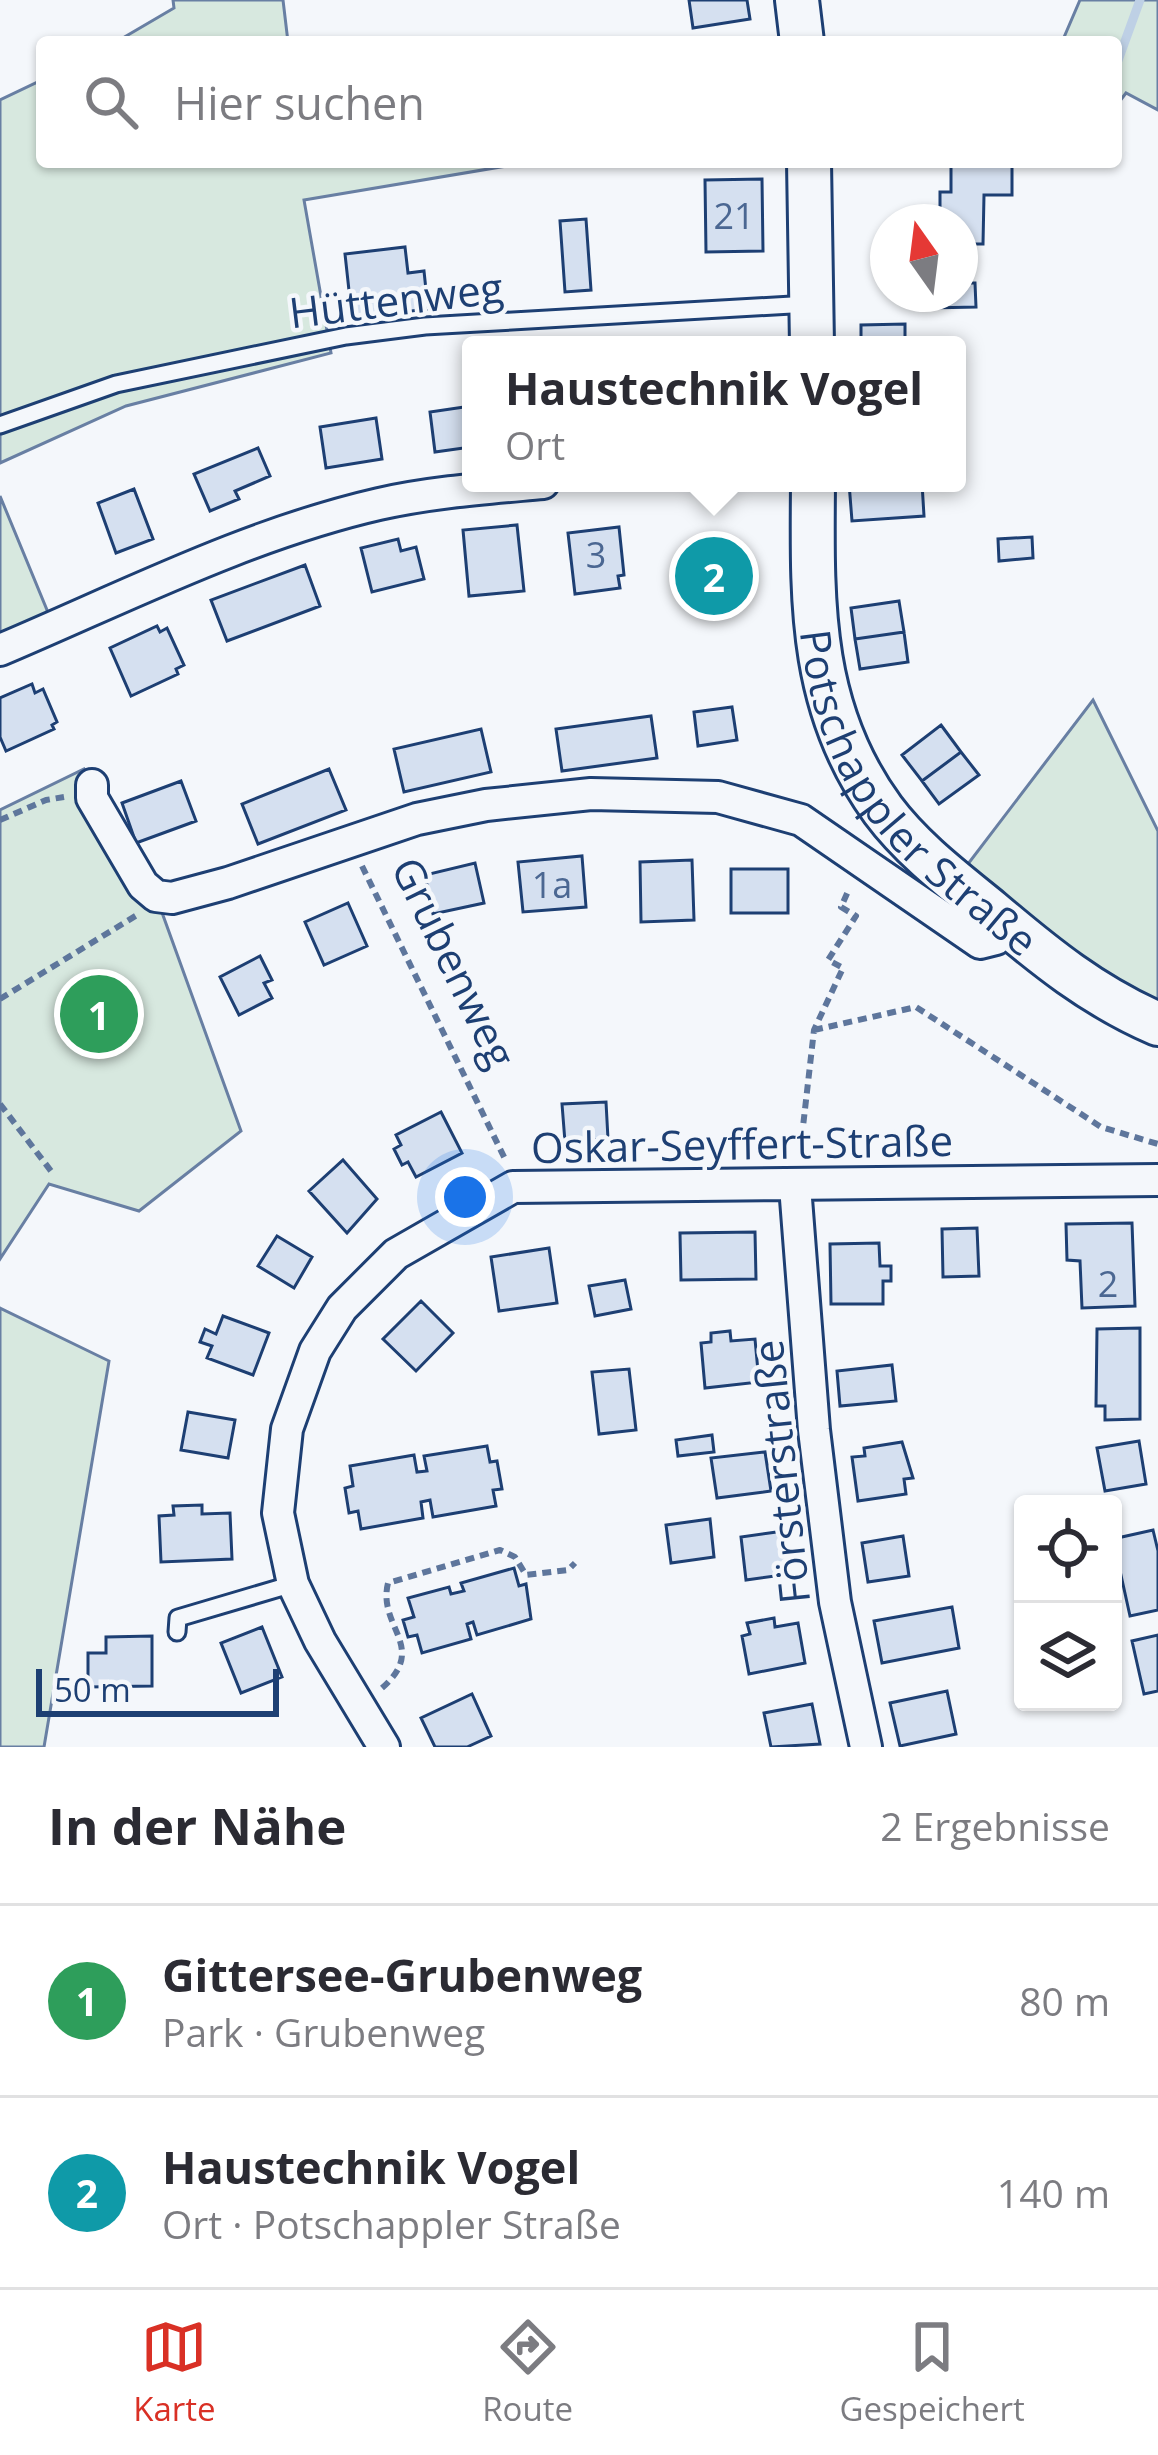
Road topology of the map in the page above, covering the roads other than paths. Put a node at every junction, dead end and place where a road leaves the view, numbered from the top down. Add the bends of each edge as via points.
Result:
1 (797, 0) edge
2 (801, 36) edge
3 (809, 168) edge
4 (812, 325) edge
5 (0, 425) edge
6 (462, 492) edge
7 (813, 492) edge
8 (0, 650) edge
9 (92, 791) road end
10 (1007, 925) junction
11 (1158, 1024) edge
12 (1158, 1180) edge
13 (795, 1186) junction
14 (293, 1585) junction
15 (177, 1632) dead end
16 (384, 1747) edge
17 (866, 1747) edge

1 - 2 street
3 - 4 street
4 - 5 lane, Hüttenweg via 425,326 116,384
6 - 8 street via 408,498 268,538
7 - 10 street, Potschappler Straße via 814,630 841,736 885,812
9 - 10 street, Grubenweg via 156,896 228,883 417,819 486,805 654,794 718,797 800,820 980,943
10 - 11 street, Potschappler Straße via 1084,986
12 - 13 street, Oskar-Seyffert-Straße
13 - 14 street, Oskar-Seyffert-Straße via 513,1187 396,1254 342,1308 315,1352 287,1429 280,1534
13 - 17 street, Försterstraße via 832,1581
14 - 15 lane via 178,1618
14 - 16 street, Oskar-Seyffert-Straße

